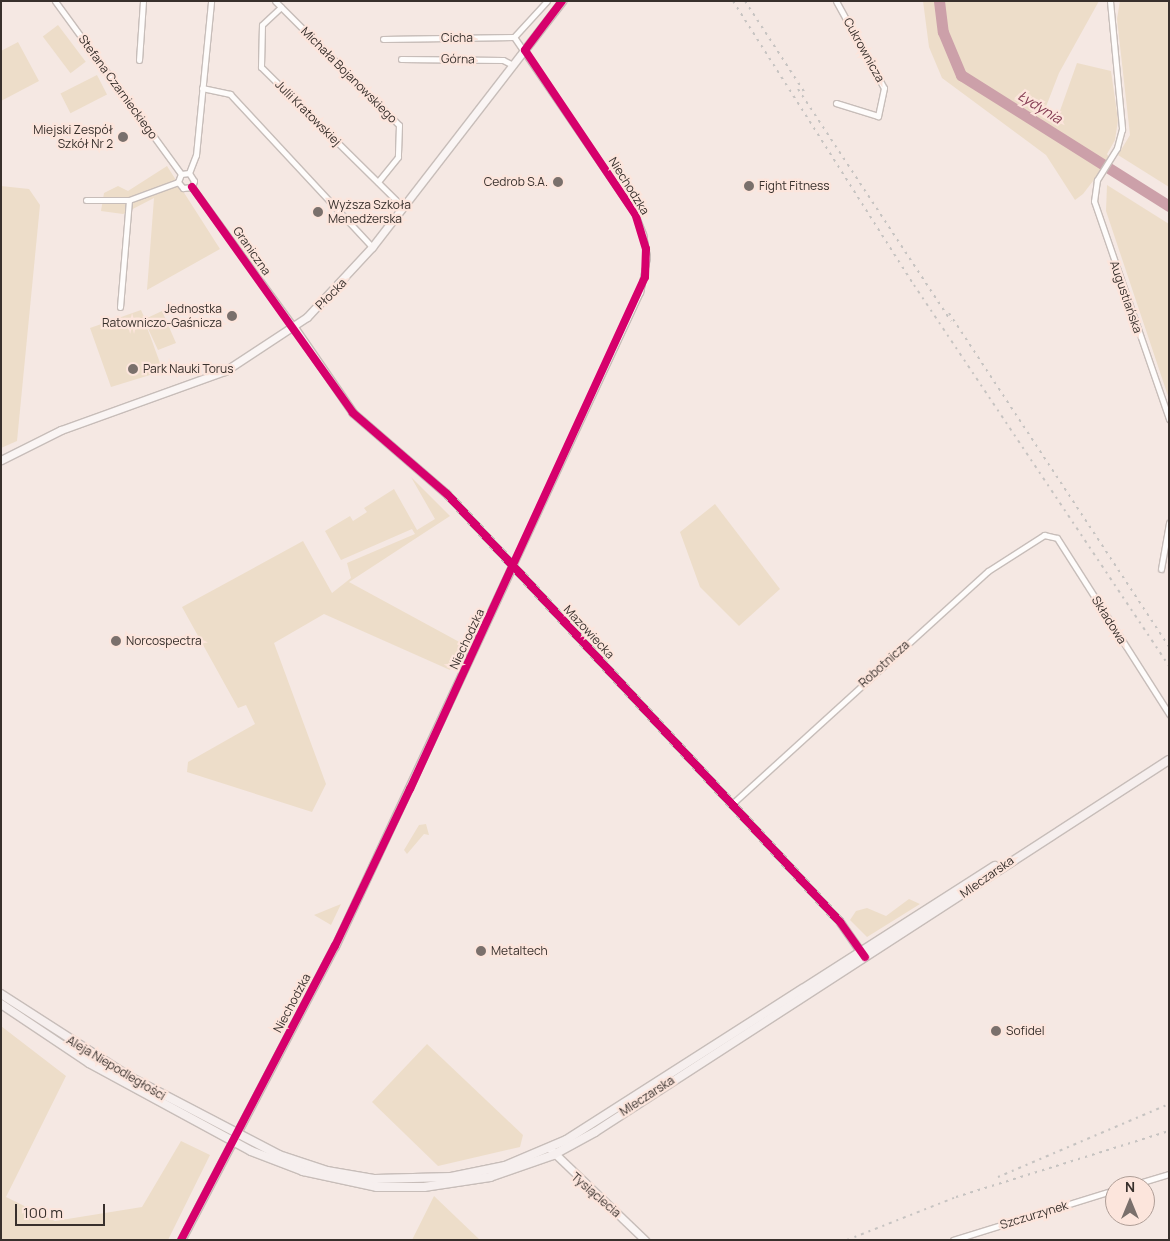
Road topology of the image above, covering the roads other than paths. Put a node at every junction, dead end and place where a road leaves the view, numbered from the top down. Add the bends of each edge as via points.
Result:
1 (55, 1) edge
2 (143, 1) edge
3 (211, 1) edge
4 (275, 1) edge
5 (547, 1) edge
6 (562, 1) edge
7 (836, 1) edge
8 (1110, 1) edge
9 (281, 7) junction
10 (514, 38) junction
11 (383, 39) dead end
12 (525, 50) junction
13 (401, 59) dead end
14 (139, 60) dead end
15 (513, 65) junction
16 (202, 88) junction
17 (836, 103) dead end
18 (190, 173) junction
19 (180, 174) junction
20 (178, 182) junction
21 (378, 182) junction
22 (192, 187) junction
23 (86, 200) dead end
24 (129, 200) junction
25 (403, 207) junction
26 (372, 247) junction
27 (120, 307) dead end
28 (294, 328) junction
29 (1169, 420) edge
30 (1, 460) edge
31 (1169, 523) edge
32 (1044, 535) joint
33 (513, 566) junction
34 (1160, 569) dead end
35 (1169, 714) edge
36 (1169, 760) edge
37 (732, 804) junction
38 (862, 954) junction
39 (1, 994) edge
40 (1, 1004) edge
41 (234, 1138) junction
42 (551, 1152) junction
43 (1169, 1174) edge
44 (1155, 1178) edge
45 (1105, 1193) edge
46 (181, 1240) edge
47 (645, 1240) edge
48 (954, 1240) edge

1 - 19 street, Stefana Czarnieckiego
2 - 14 street
3 - 16 street
4 - 9 street, Michała Bojanowskiego
5 - 10 street
6 - 12 street, Płocka
7 - 17 street, Cukrownicza via 884,88 878,116
8 - 29 street, Augustiańska via 1122,129 1100,174 1094,192 1095,209
9 - 21 street, Michała Bojanowskiego via 399,125 398,157
9 - 21 street, Julii Kratowskiej via 262,25 261,67
10 - 11 street, Cicha
10 - 12 street
12 - 15 street, Płocka
12 - 33 street, Niechodzka via 635,214 646,257 640,292
13 - 15 street, Górna via 503,60
15 - 25 street, Płocka
16 - 18 street via 196,155
16 - 26 street via 230,94
18 - 19 street
18 - 22 street via 194,178
19 - 20 street
20 - 22 street via 183,188
20 - 24 street
21 - 25 street, Julii Kratowskiej
22 - 28 street, Graniczna
23 - 24 street
24 - 27 street
25 - 26 street, Płocka
26 - 28 street, Płocka via 329,298
28 - 30 street, Płocka via 225,371 61,430
28 - 33 street, Mazowiecka via 353,413 441,489
31 - 34 street
32 - 35 street, Składowa via 1057,538
32 - 37 street, Robotnicza via 988,571
33 - 37 street, Mazowiecka
33 - 41 street, Niechodzka via 338,940
36 - 38 main road, Mleczarska
37 - 38 street, Mazowiecka
38 - 42 main road, Mleczarska
39 - 41 main road, Aleja Niepodległości via 130,1077
40 - 41 main road, Aleja Niepodległości via 89,1063
41 - 42 main road, Mleczarska via 305,1165 403,1180 477,1173
41 - 46 street, Niechodzka
42 - 47 street, Tysiąclecia
43 - 44 street
45 - 48 street, Szczurzynek

